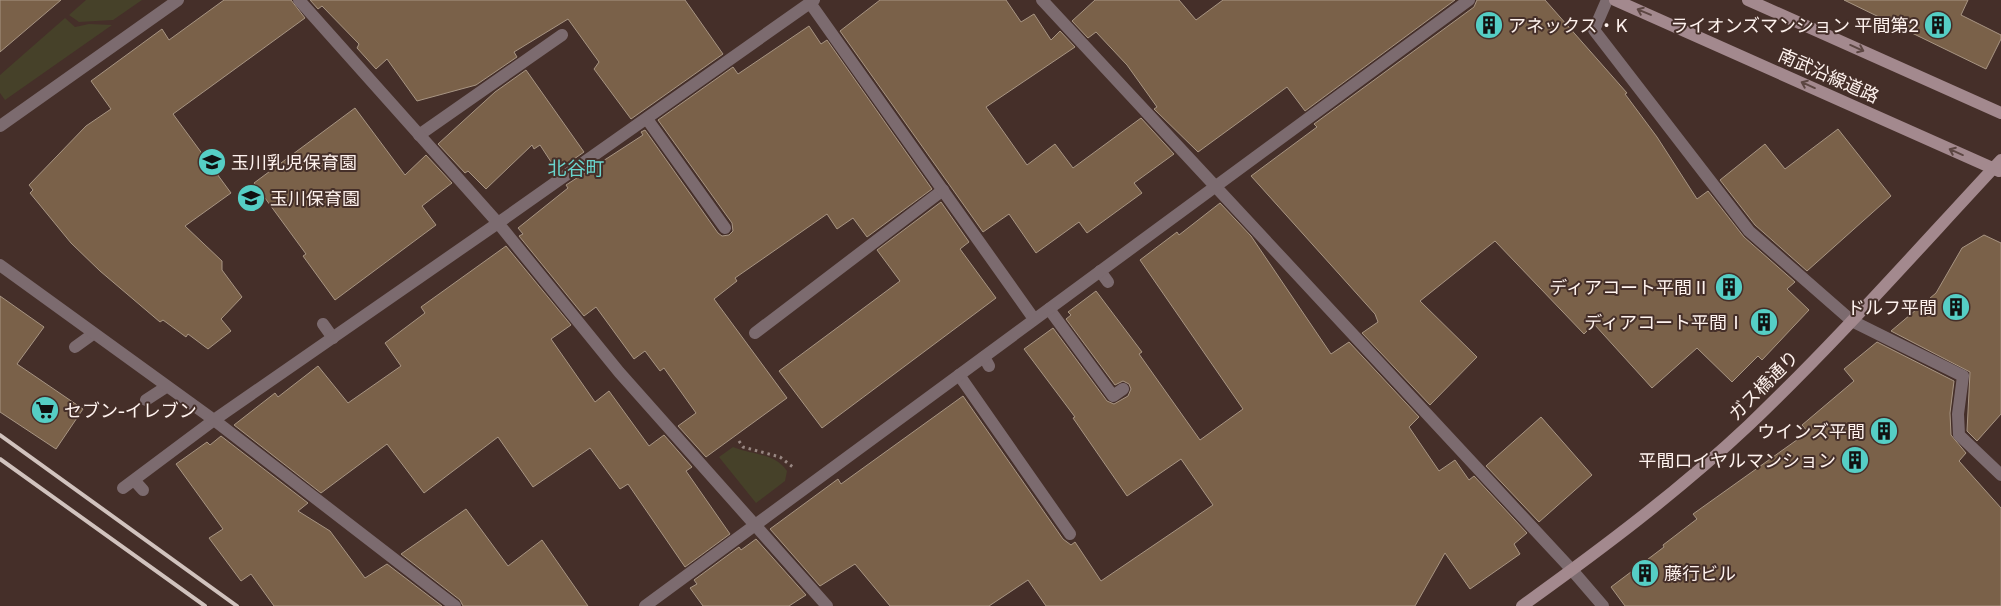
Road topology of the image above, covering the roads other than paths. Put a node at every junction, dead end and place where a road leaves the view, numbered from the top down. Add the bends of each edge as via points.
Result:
1 (178, 0) edge
2 (299, 0) edge
3 (1042, 0) edge
4 (1469, 0) edge
5 (1607, 0) edge
6 (1615, 0) edge
7 (1748, 0) edge
8 (812, 1) edge
9 (562, 35) dead end
10 (2001, 113) edge
11 (647, 118) junction
12 (0, 126) edge
13 (419, 135) junction
14 (1998, 167) edge
15 (1214, 187) junction
16 (943, 190) junction
17 (498, 223) junction
18 (725, 228) dead end
19 (0, 266) edge
20 (1100, 271) junction
21 (1108, 282) dead end
22 (1049, 308) junction
23 (1034, 319) junction
24 (1852, 321) junction
25 (323, 324) dead end
26 (755, 333) dead end
27 (93, 334) junction
28 (333, 338) junction
29 (75, 347) dead end
30 (959, 374) junction
31 (166, 387) junction
32 (1123, 389) dead end
33 (146, 400) dead end
34 (214, 420) junction
35 (2001, 474) edge
36 (123, 488) dead end
37 (756, 525) junction
38 (1070, 534) dead end
39 (1572, 570) junction
40 (455, 606) edge
41 (645, 606) edge
42 (827, 606) edge
43 (1522, 606) edge
44 (1604, 606) edge

1 - 12 street
2 - 13 street
3 - 15 street
4 - 15 street
5 - 24 street via 1594,30 1684,137 1749,231
14 -> 6 street, 南武沿線道路
7 -> 10 street, 南武沿線道路
8 - 11 street
8 - 16 street
9 - 13 street
11 - 17 street
11 - 18 street
13 - 17 street
14 - 24 street, ガス橋通り
15 - 20 street
15 - 39 street
16 - 23 street
16 - 26 street
17 - 28 street
17 - 37 street via 619,372
19 - 27 street
20 - 21 street
20 - 22 street
22 - 23 street
22 - 32 street via 1113,396
23 - 30 street via 987,361
24 - 35 street via 1963,376 1959,435
24 - 39 street, ガス橋通り via 1748,425 1659,502
25 - 28 street
27 - 29 street
27 - 31 street
28 - 34 street
30 - 37 street
30 - 38 street
31 - 33 street
31 - 34 street
34 - 36 street via 138,485
34 - 40 street
37 - 41 street
37 - 42 street
39 - 43 street, ガス橋通り
39 - 44 street

